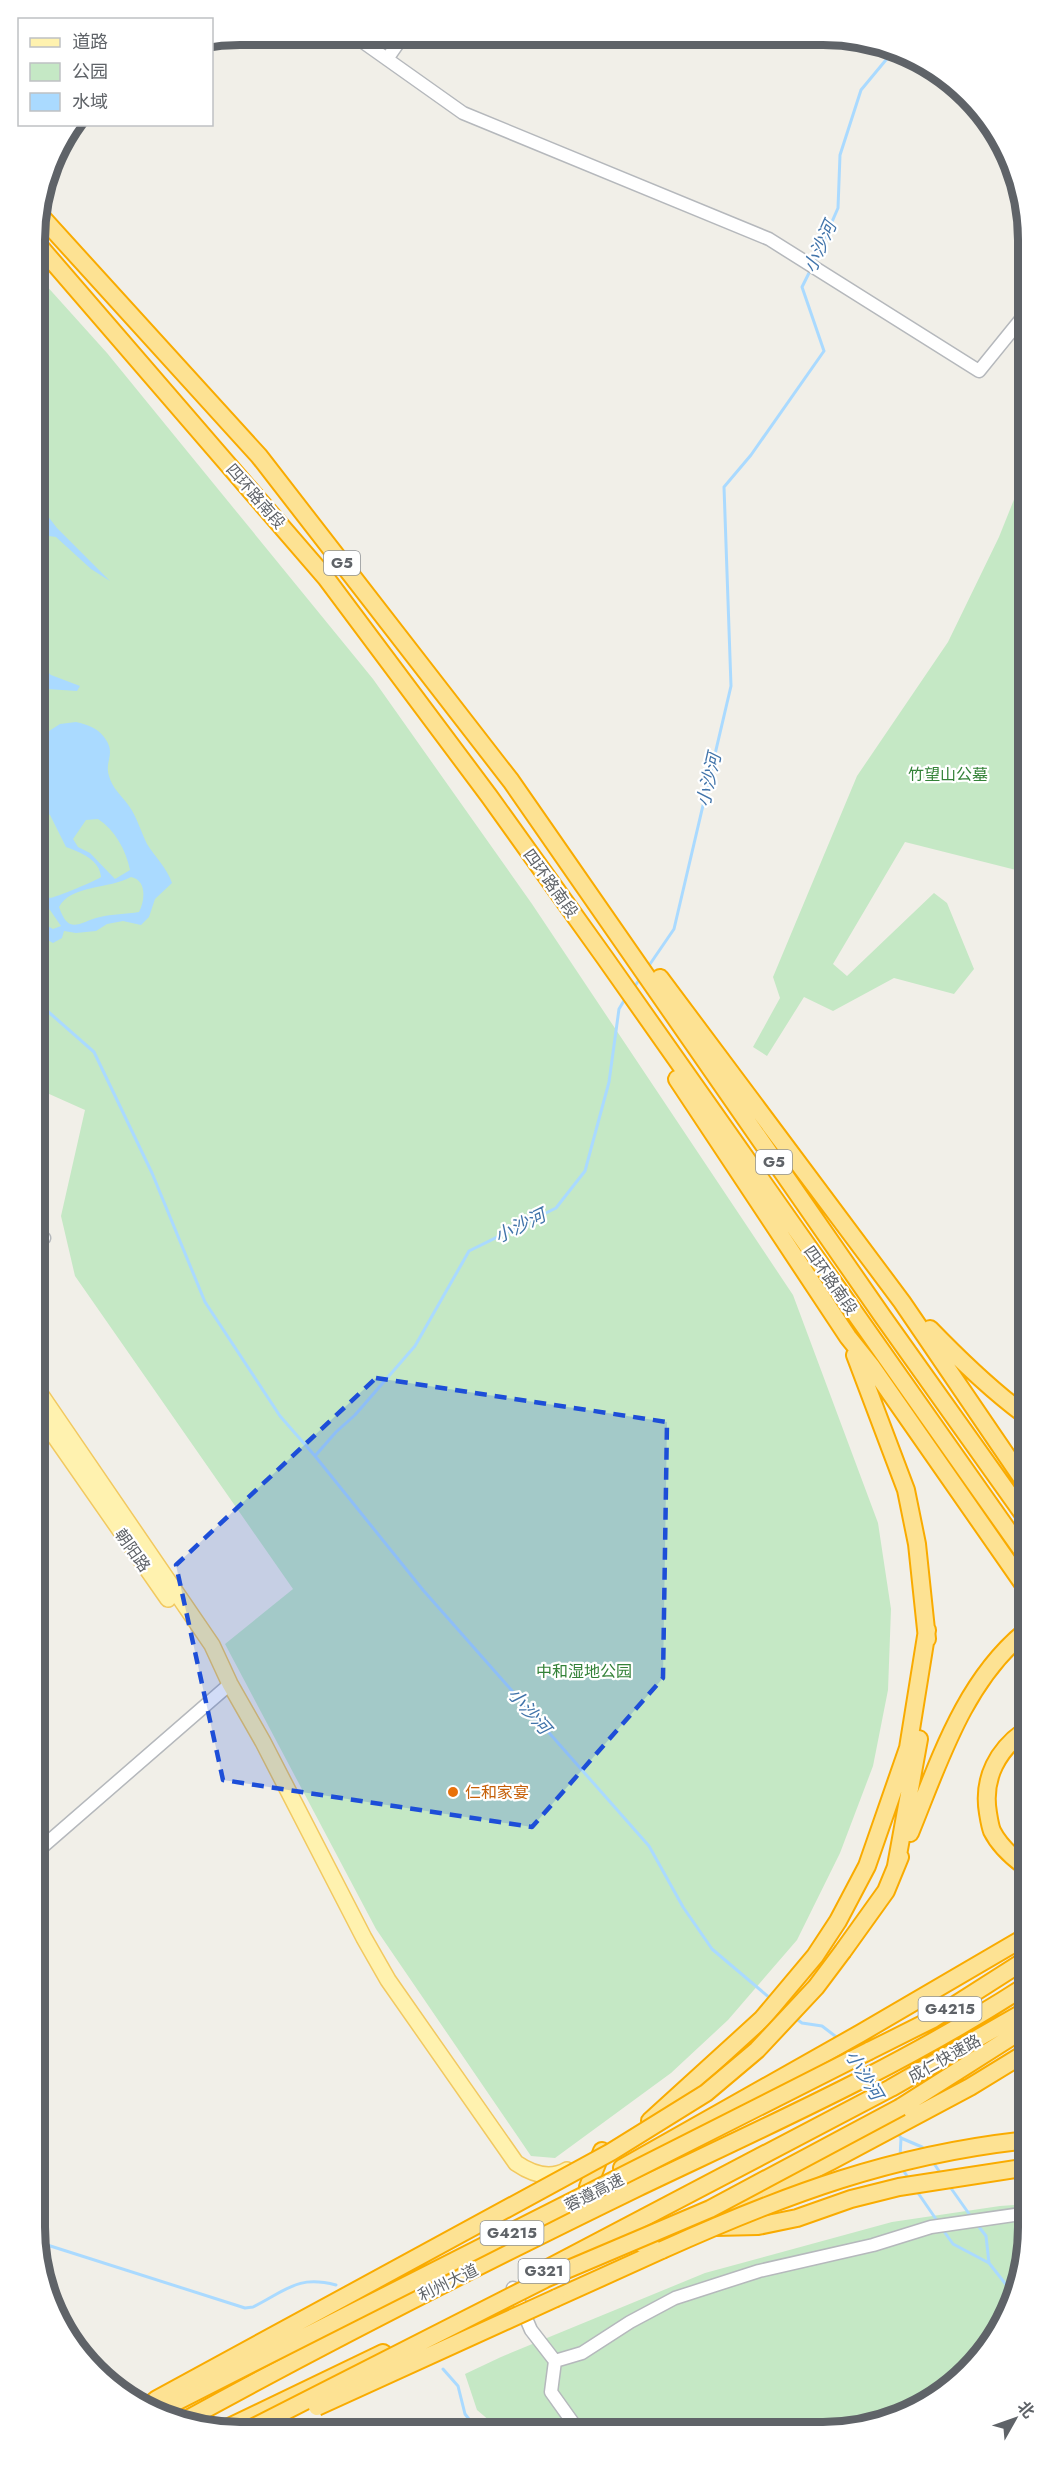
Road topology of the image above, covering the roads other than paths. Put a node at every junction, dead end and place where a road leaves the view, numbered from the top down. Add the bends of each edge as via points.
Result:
1 (368, 45) edge
2 (397, 45) edge
3 (387, 59) junction
4 (46, 221) edge
5 (45, 253) edge
6 (1018, 323) edge
7 (618, 928) junction
8 (650, 1031) junction
9 (920, 1324) junction
10 (866, 1367) junction
11 (45, 1401) edge
12 (973, 1405) junction
13 (1018, 1410) edge
14 (45, 1423) edge
15 (1018, 1461) edge
16 (1018, 1472) edge
17 (1018, 1507) edge
18 (1018, 1545) edge
19 (1018, 1577) edge
20 (927, 1630) junction
21 (1018, 1639) edge
22 (230, 1684) junction
23 (1018, 1736) edge
24 (45, 1845) edge
25 (1018, 1862) edge
26 (896, 1866) junction
27 (1018, 1941) edge
28 (1018, 1965) edge
29 (1018, 1990) edge
30 (1018, 2015) edge
31 (1018, 2033) edge
32 (1018, 2058) edge
33 (848, 2087) joint
34 (859, 2105) joint
35 (904, 2114) junction
36 (650, 2121) joint
37 (1018, 2142) edge
38 (603, 2148) junction
39 (1018, 2168) edge
40 (588, 2187) junction
41 (1018, 2214) edge
42 (556, 2228) junction
43 (699, 2228) junction
44 (537, 2274) junction
45 (513, 2287) junction
46 (555, 2361) junction
47 (153, 2402) edge
48 (166, 2407) edge
49 (193, 2416) edge
50 (238, 2422) edge
51 (264, 2422) edge
52 (280, 2422) edge
53 (572, 2422) edge

1 - 3 street
2 - 3 street
3 - 6 street via 463,112 769,239 979,371
4 - 7 highway, 四环路南段 / G5 via 259,456 511,781
5 - 8 highway, 四环路南段 / G5 via 326,578 489,796
7 - 9 highway
7 - 17 highway, 四环路南段 / G5 via 666,1006
8 - 10 highway
8 - 18 highway, 四环路南段 / G5
9 - 12 highway
9 - 13 highway
10 - 19 highway
10 - 20 highway via 906,1490
11 - 22 main road via 212,1645
12 - 15 highway
12 - 16 highway
14 - 22 main road, 朝阳路
20 - 26 highway via 927,1678 917,1757
20 - 36 highway via 908,1748 867,1866 838,1921 815,1956 762,2019
21 - 26 highway via 981,1678 945,1747
22 - 24 street
22 - 38 main road via 388,1980 516,2163 527,2171 551,2176
23 - 25 highway via 998,1756 988,1781 986,1802 992,1831
26 - 47 highway, bridge via 885,1891 816,1987 764,2042 706,2092 611,2152
27 - 40 highway
28 - 48 highway, 蓉遵高速 / G4215, bridge via 933,2019
29 - 33 highway, 成仁快速路 / G321
30 - 34 highway, 成仁快速路 / G321
31 - 35 highway
32 - 35 highway via 970,2087
33 - 42 highway, 利州大道 / G321
34 - 44 highway, 利州大道 / G321
35 - 43 highway via 876,2137
35 - 51 highway, bridge via 710,2210 545,2279
36 - 38 main road
37 - 52 highway, bridge via 908,2159 800,2191
38 - 40 highway
39 - 43 highway via 899,2187 758,2226
40 - 42 highway
41 - 46 street via 931,2227 873,2245 759,2271 675,2298 582,2353
42 - 49 highway, 利州大道 / G321 via 321,2346
43 - 44 highway
44 - 45 highway, 利州大道 / G321
45 - 46 street via 531,2330
45 - 50 highway, 利州大道 / G321
46 - 53 street via 551,2392

